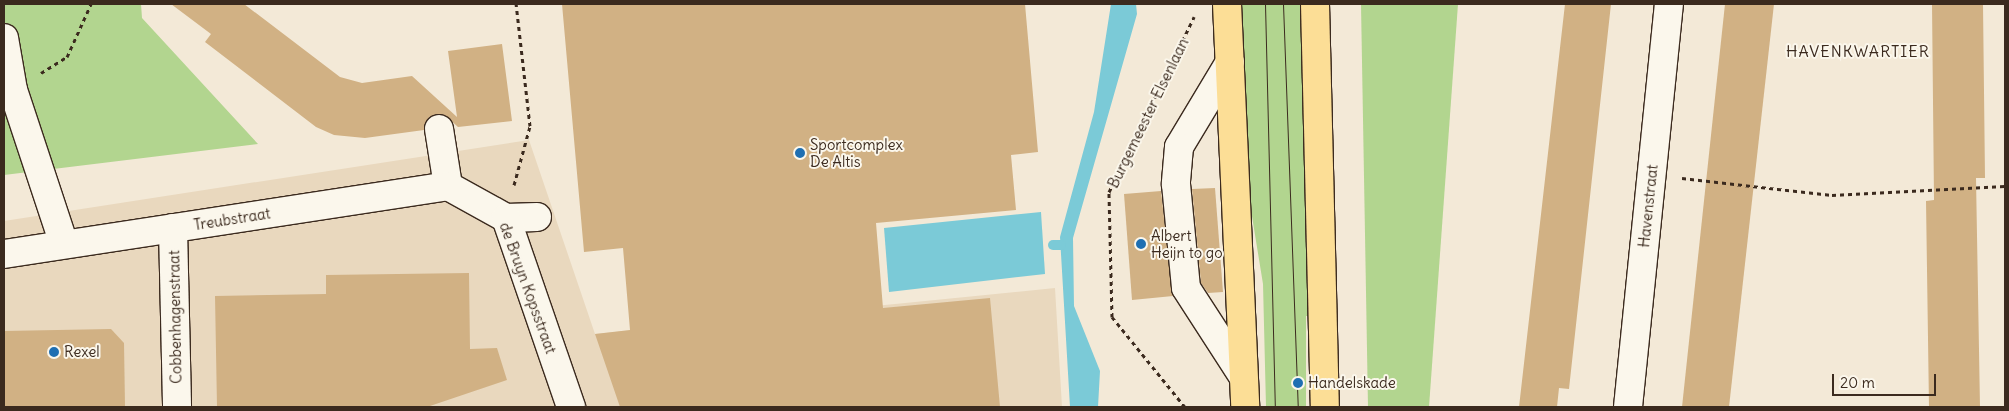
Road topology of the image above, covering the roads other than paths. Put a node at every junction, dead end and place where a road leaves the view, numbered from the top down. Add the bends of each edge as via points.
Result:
1 (1227, 4) edge
2 (1315, 4) edge
3 (1669, 4) edge
4 (4, 38) edge
5 (1230, 62) junction
6 (439, 129) dead end
7 (454, 188) junction
8 (537, 217) dead end
9 (506, 218) junction
10 (173, 228) junction
11 (64, 244) junction
12 (4, 254) edge
13 (1243, 376) junction
14 (177, 407) edge
15 (571, 407) edge
16 (1245, 407) edge
17 (1325, 407) edge
18 (1628, 407) edge

1 - 5 main road
2 - 17 main road
3 - 18 street, Havenstraat
4 - 11 street via 13,90
5 - 13 main road
5 - 13 street via 1179,147 1176,184 1186,288
6 - 7 street
7 - 9 street, de Bruyn Kopsstraat
7 - 10 street, Treubstraat
8 - 9 street
9 - 15 street, de Bruyn Kopsstraat
10 - 11 street, Treubstraat
10 - 14 street, Cobbenhagenstraat
11 - 12 street, Treubstraat
13 - 16 main road

